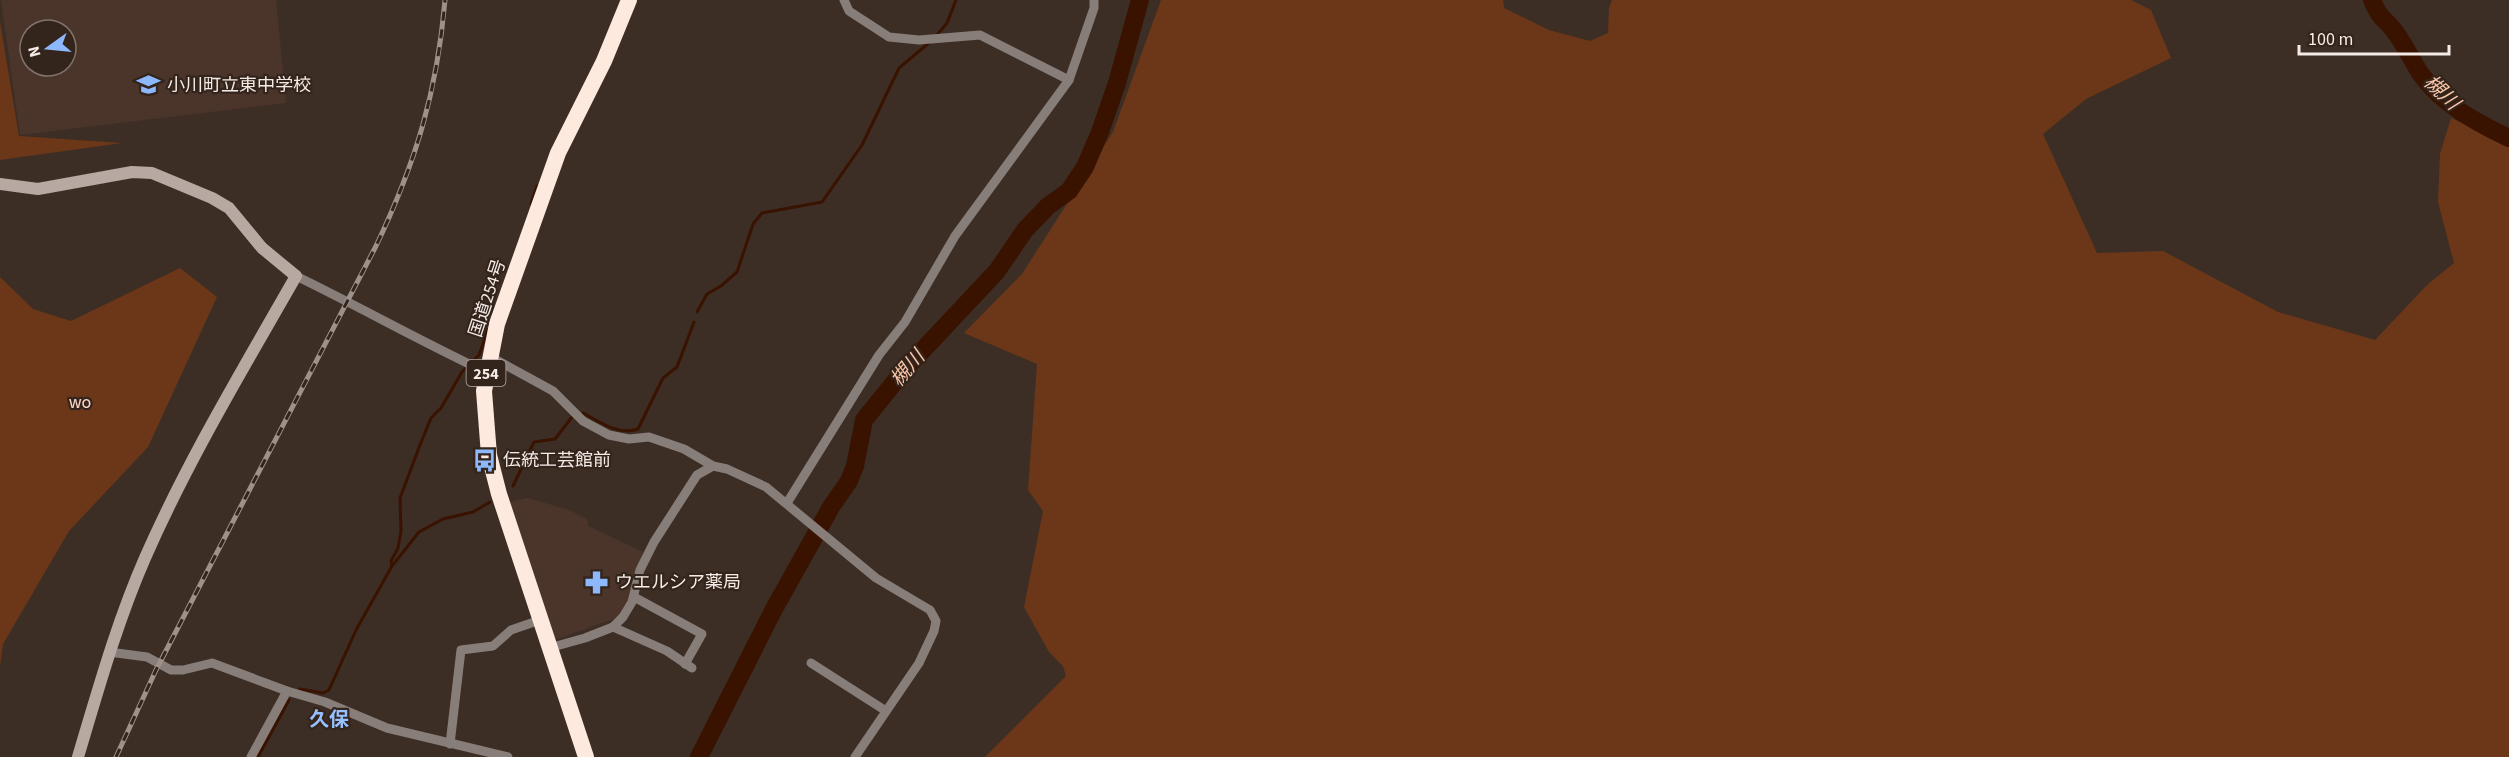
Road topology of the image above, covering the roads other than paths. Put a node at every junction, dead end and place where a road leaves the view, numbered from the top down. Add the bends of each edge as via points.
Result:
1 (629, 0) edge
2 (844, 0) edge
3 (1094, 0) edge
4 (1068, 80) junction
5 (0, 184) edge
6 (296, 276) junction
7 (487, 364) junction
8 (713, 466) junction
9 (786, 503) junction
10 (634, 597) junction
11 (540, 620) junction
12 (613, 627) junction
13 (549, 648) junction
14 (109, 652) junction
15 (811, 663) dead end
16 (287, 692) junction
17 (886, 711) junction
18 (450, 744) junction
19 (78, 757) edge
20 (251, 757) edge
21 (508, 757) edge
22 (586, 757) edge
23 (855, 757) edge

1 - 7 highway, 国道254号 / 254 via 604,62 558,153 497,324
2 - 4 street via 849,11 889,37 980,35
3 - 4 street
4 - 9 street via 955,236 905,322 879,355
5 - 6 street via 38,189 132,172 152,173 228,208 262,248
6 - 7 street
6 - 14 street via 201,441 144,560
7 - 8 street via 553,391 583,421 609,435 628,439 649,437 684,448
7 - 11 highway, 国道254号 / 254 via 485,428 489,455
8 - 9 street via 745,476
8 - 10 street via 697,475 654,542 640,570
9 - 17 street via 876,578 930,610 936,621 919,663
10 - 12 street
10 - 12 street via 702,634 688,666 667,651
11 - 13 highway, 国道254号 / 254
11 - 18 street via 511,630 493,646 461,650
12 - 13 street
13 - 22 highway, 国道254号 / 254
14 - 16 street via 147,657 171,670 212,663
14 - 19 street
15 - 17 street
16 - 18 street via 325,702 387,728
16 - 20 street
17 - 23 street
18 - 21 street

